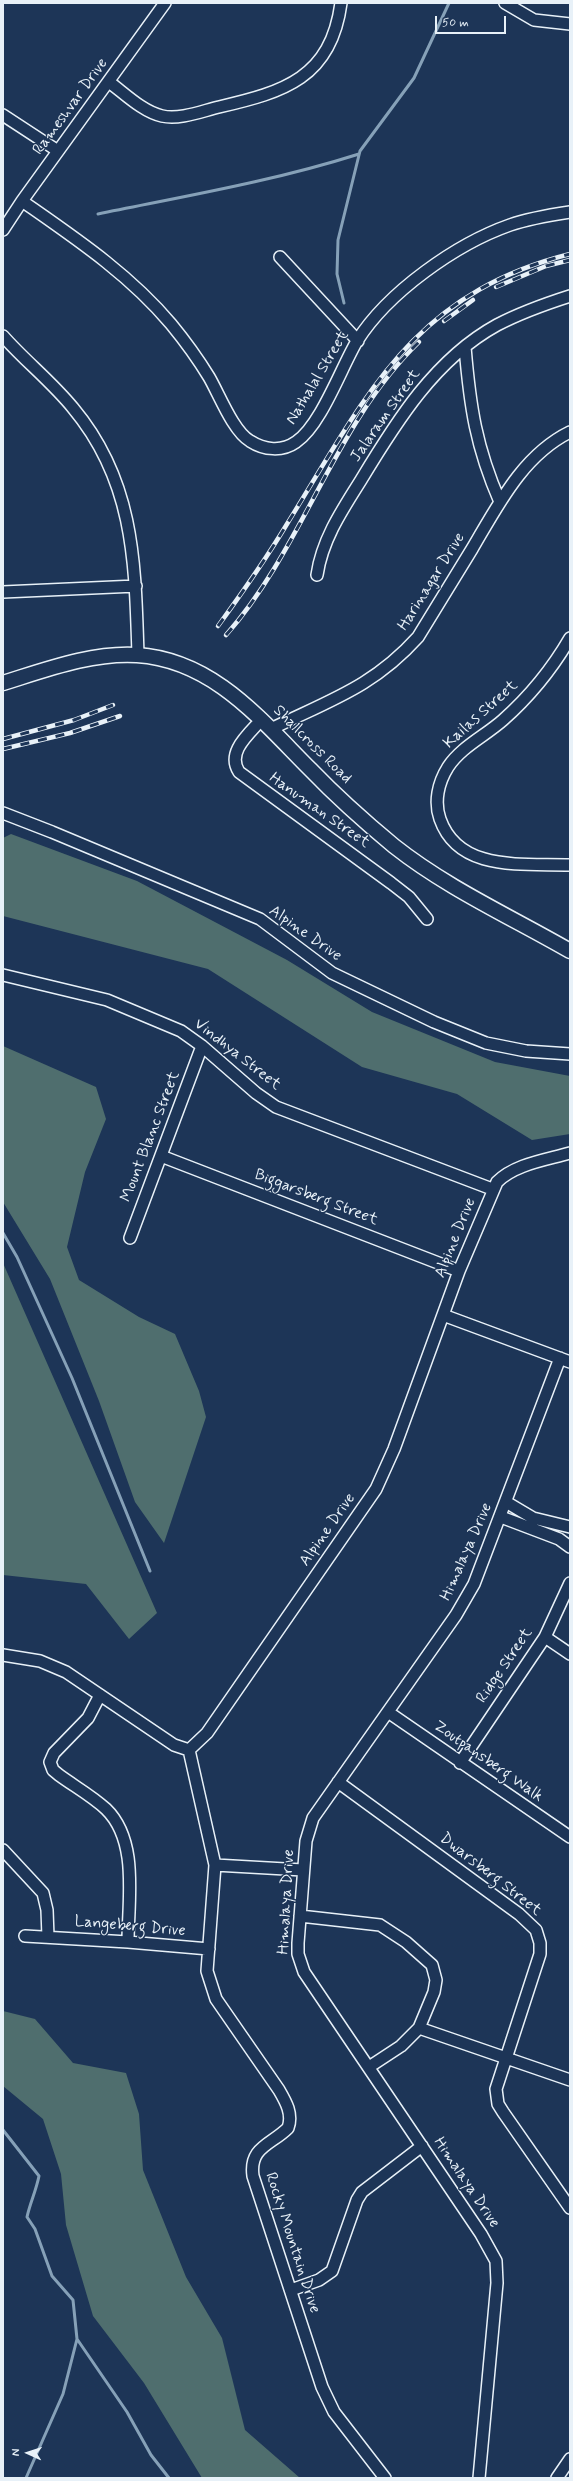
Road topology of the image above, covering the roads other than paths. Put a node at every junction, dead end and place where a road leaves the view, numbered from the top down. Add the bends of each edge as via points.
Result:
1 (165, 3) edge
2 (341, 3) edge
3 (505, 3) edge
4 (570, 24) edge
5 (109, 82) junction
6 (3, 115) edge
7 (58, 151) junction
8 (22, 201) junction
9 (570, 212) edge
10 (3, 230) edge
11 (280, 257) dead end
12 (570, 296) edge
13 (3, 336) edge
14 (358, 341) junction
15 (465, 347) junction
16 (570, 432) edge
17 (500, 502) junction
18 (317, 575) dead end
19 (136, 586) junction
20 (3, 592) edge
21 (570, 638) edge
22 (138, 655) junction
23 (3, 683) edge
24 (267, 724) junction
25 (3, 813) edge
26 (570, 865) edge
27 (427, 919) dead end
28 (570, 951) edge
29 (3, 975) edge
30 (202, 1046) junction
31 (570, 1054) edge
32 (570, 1153) edge
33 (161, 1156) junction
34 (492, 1190) junction
35 (130, 1238) dead end
36 (459, 1271) junction
37 (443, 1315) junction
38 (565, 1360) edge
39 (506, 1502) junction
40 (501, 1517) junction
41 (570, 1527) edge
42 (570, 1547) edge
43 (570, 1583) edge
44 (545, 1637) junction
45 (570, 1654) edge
46 (3, 1655) edge
47 (100, 1695) junction
48 (388, 1712) junction
49 (189, 1750) junction
50 (460, 1763) junction
51 (338, 1782) junction
52 (570, 1837) edge
53 (3, 1850) edge
54 (215, 1865) junction
55 (303, 1870) junction
56 (300, 1916) junction
57 (25, 1936) dead end
58 (48, 1937) junction
59 (128, 1942) junction
60 (209, 1949) junction
61 (419, 2028) junction
62 (506, 2056) junction
63 (369, 2067) junction
64 (570, 2080) edge
65 (422, 2146) junction
66 (570, 2208) edge
67 (291, 2290) junction
68 (570, 2459) edge
69 (386, 2478) edge
70 (478, 2478) edge
71 (557, 2478) edge

1 - 5 street, Rameshvar Drive
2 - 5 street via 331,42 321,59 297,81 268,95 193,113 163,116 148,110
3 - 4 street via 534,20
5 - 7 street, Rameshvar Drive
6 - 7 street
7 - 8 street, Rameshvar Drive
8 - 10 street, Rameshvar Drive
8 - 14 street, Nathalal Street via 106,261 156,308 191,349 241,432 256,445 281,448 296,443 301,438 323,405
9 - 14 street, Nathalal Street via 529,219 484,236 458,251 392,300
11 - 14 street
12 - 15 street, Jalaram Street via 498,325
13 - 19 street via 69,403 96,440 111,469 126,512
15 - 17 street via 475,435
15 - 18 street, Jalaram Street via 436,373 385,440 326,540
16 - 17 street, Harinagar Drive via 541,451 526,466
17 - 24 street, Harinagar Drive via 418,637 406,651 370,680 332,701
19 - 20 street
19 - 22 street
21 - 26 street, Kailas Street via 529,695 502,721 462,751 448,767 440,782 437,805 447,833 459,847 474,857 499,862
22 - 23 street, Shallcross Road via 85,660
22 - 24 street, Shallcross Road via 180,664 204,675 233,694
24 - 27 street, Hanuman Street via 236,752 234,759 239,772 391,883 409,898
24 - 28 street, Shallcross Road via 315,774 395,846 466,893
25 - 31 street, Alpine Drive via 260,920 332,973 434,1022 500,1046 541,1053
29 - 30 street, Vindhya Street via 107,1000 181,1031
30 - 33 street, Mount Blanc Street
30 - 34 street, Vindhya Street via 276,1107
32 - 34 street, Alpine Drive via 505,1174
33 - 35 street, Mount Blanc Street
33 - 36 street, Biggarsberg Street
34 - 36 street, Alpine Drive
36 - 37 street, Alpine Drive
37 - 38 street
37 - 49 street, Alpine Drive via 394,1450 376,1489 207,1734
38 - 39 street, Himalaya Drive
39 - 40 street, Himalaya Drive
39 - 41 street via 534,1518
40 - 42 street via 559,1539
40 - 48 street, Himalaya Drive via 465,1599
43 - 44 street, Ridge Street
44 - 45 street
44 - 50 street, Ridge Street
46 - 47 street via 29,1658 52,1665
47 - 49 street via 174,1745
47 - 59 street via 83,1724 54,1753 50,1762 53,1770 106,1810 113,1818 124,1842 129,1862
48 - 50 street, Zoutpansberg Walk
48 - 51 street, Himalaya Drive
49 - 54 street, Rocky Mountain Drive
50 - 52 street, Zoutpansberg Walk
51 - 55 street, Himalaya Drive via 316,1813 308,1830
51 - 62 street, Dwarsberg Street via 513,1909 536,1930 540,1943 538,1961
53 - 58 street via 43,1893 47,1910
54 - 55 street
54 - 60 street, Rocky Mountain Drive
55 - 56 street, Himalaya Drive
56 - 61 street via 380,1925 427,1960 435,1971 434,1992
56 - 63 street, Himalaya Drive via 298,1954 304,1972
57 - 58 street, Langeberg Drive
58 - 59 street, Langeberg Drive
59 - 60 street, Langeberg Drive
60 - 67 street, Rocky Mountain Drive via 208,1971 212,1990 287,2104 290,2123 288,2128 259,2150 253,2158 252,2166
61 - 62 street
61 - 63 street via 401,2046
62 - 64 street
62 - 66 street, Dwarsberg Street via 496,2089 498,2104
63 - 65 street, Himalaya Drive
65 - 67 street via 362,2192 332,2271 319,2280
65 - 70 street, Himalaya Drive via 496,2261 496,2299
67 - 69 street, Rocky Mountain Drive via 329,2404
68 - 71 street

